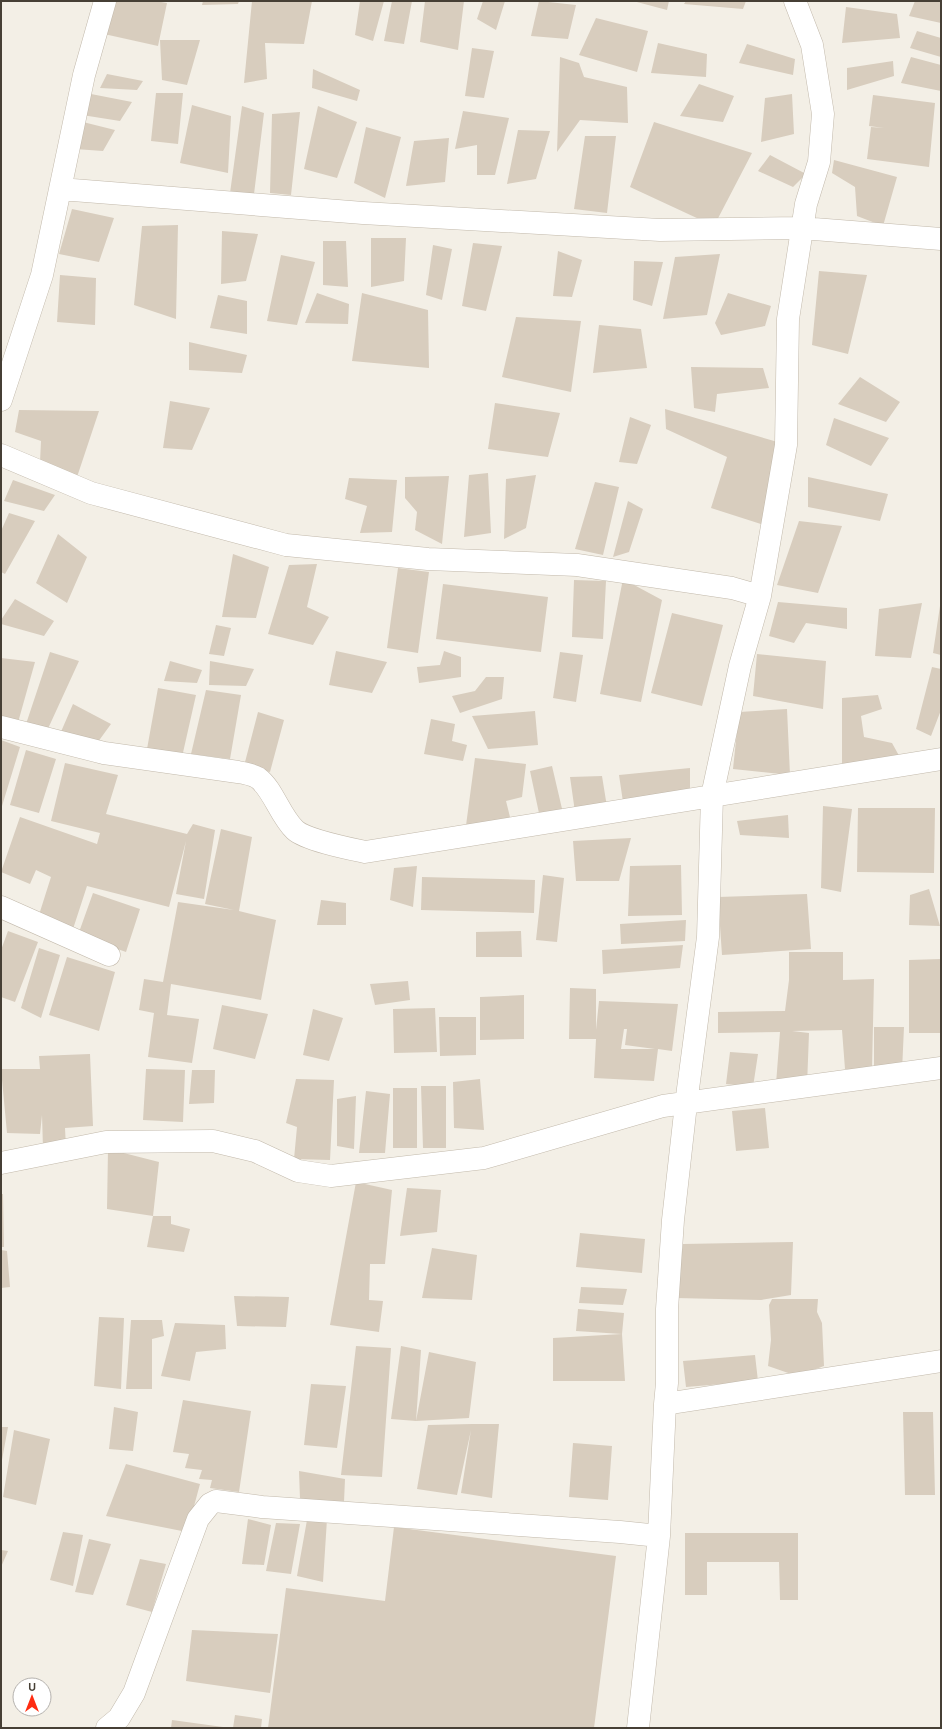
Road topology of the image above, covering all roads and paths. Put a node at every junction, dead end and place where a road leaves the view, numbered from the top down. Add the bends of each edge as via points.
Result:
1 (105, 1) edge
2 (795, 1) edge
3 (60, 189) junction
4 (801, 228) junction
5 (941, 239) edge
6 (1, 400) edge
7 (1, 455) edge
8 (747, 592) junction
9 (1, 727) edge
10 (941, 759) edge
11 (698, 799) junction
12 (1, 907) edge
13 (109, 955) dead end
14 (941, 1068) edge
15 (686, 1104) junction
16 (1, 1163) edge
17 (941, 1361) edge
18 (665, 1404) junction
19 (640, 1534) junction
20 (107, 1728) edge
21 (638, 1728) edge

1 - 3 street via 84,75
2 - 4 street via 812,45 823,114 819,162
3 - 4 street via 363,213 660,230
3 - 6 street via 42,275
4 - 5 street
4 - 8 street via 788,319 786,445
7 - 8 street via 91,493 286,545 428,559 577,566
8 - 11 street via 740,666
9 - 11 street via 104,753 257,777 266,786 282,815 297,832 366,852
10 - 11 street
11 - 15 street via 708,936
12 - 13 street
14 - 15 street
15 - 16 street via 653,1109 484,1158 331,1176 298,1171 255,1151 213,1141 106,1142
15 - 18 street via 667,1297
17 - 18 street
18 - 19 street
19 - 20 street via 262,1507 216,1501 210,1504 198,1519 134,1693 118,1718
19 - 21 street

